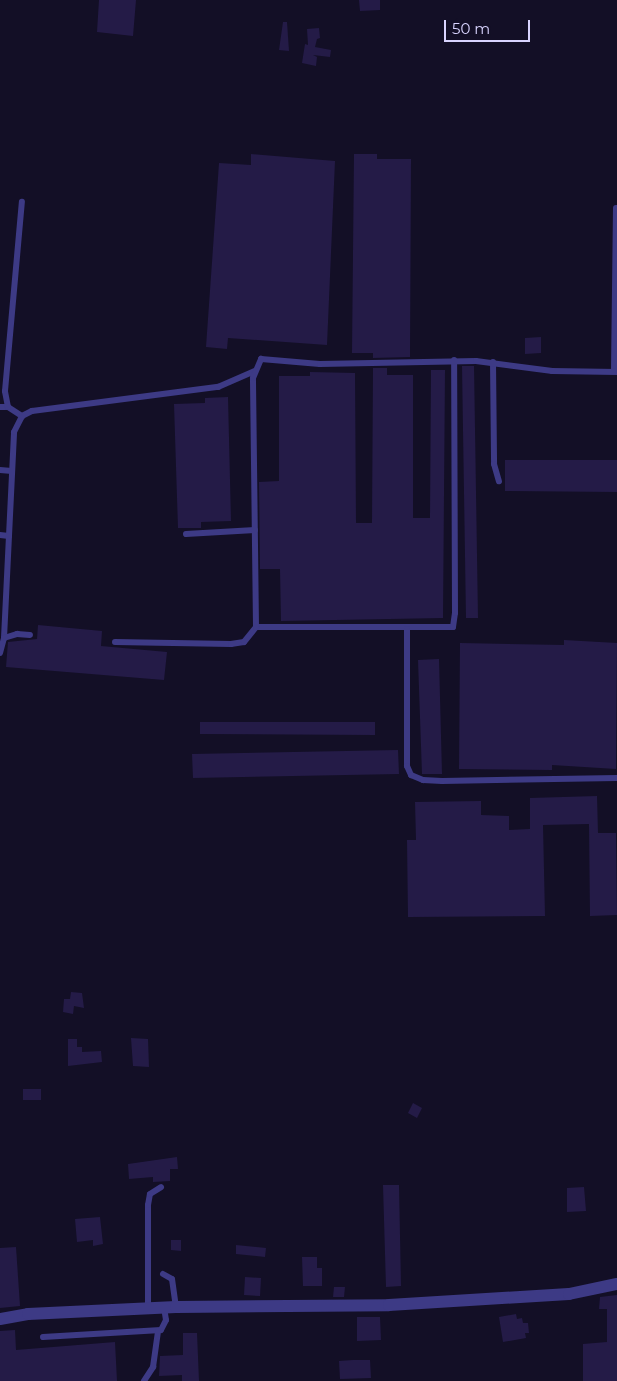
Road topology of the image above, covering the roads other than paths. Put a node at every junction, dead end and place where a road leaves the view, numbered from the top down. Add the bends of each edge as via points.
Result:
1 (22, 202) dead end
2 (616, 208) edge
3 (454, 360) junction
4 (493, 362) junction
5 (255, 371) junction
6 (616, 372) edge
7 (0, 407) edge
8 (8, 407) junction
9 (22, 416) junction
10 (0, 470) edge
11 (12, 470) junction
12 (499, 481) dead end
13 (255, 530) junction
14 (186, 534) dead end
15 (0, 535) edge
16 (9, 536) junction
17 (256, 627) junction
18 (407, 629) junction
19 (30, 635) dead end
20 (4, 638) junction
21 (115, 642) dead end
22 (0, 653) edge
23 (617, 778) edge
24 (161, 1186) dead end
25 (163, 1274) dead end
26 (617, 1284) edge
27 (148, 1308) junction
28 (170, 1308) junction
29 (0, 1319) edge
30 (158, 1331) junction
31 (43, 1337) dead end
32 (144, 1381) edge

1 - 8 lane via 5,391
2 - 6 lane
3 - 4 lane
3 - 5 lane via 320,364 265,358 261,359
3 - 18 lane via 455,622 449,629
4 - 6 lane via 552,371
4 - 12 lane via 494,464
5 - 9 lane via 218,387 32,411
5 - 13 lane
7 - 8 lane
8 - 9 lane
9 - 11 lane via 14,432
10 - 11 lane
11 - 16 lane
13 - 14 lane
13 - 17 lane
15 - 16 lane
16 - 20 lane
17 - 18 lane
17 - 21 lane via 244,642 231,644
18 - 23 lane via 406,766 411,775 423,780 442,781
19 - 20 lane
20 - 22 lane
24 - 27 lane via 150,1194 148,1205
25 - 28 lane via 172,1279
26 - 28 street via 569,1294 389,1305
27 - 28 street
27 - 29 street via 28,1314
28 - 30 lane via 164,1327
30 - 31 lane
30 - 32 lane via 153,1367

